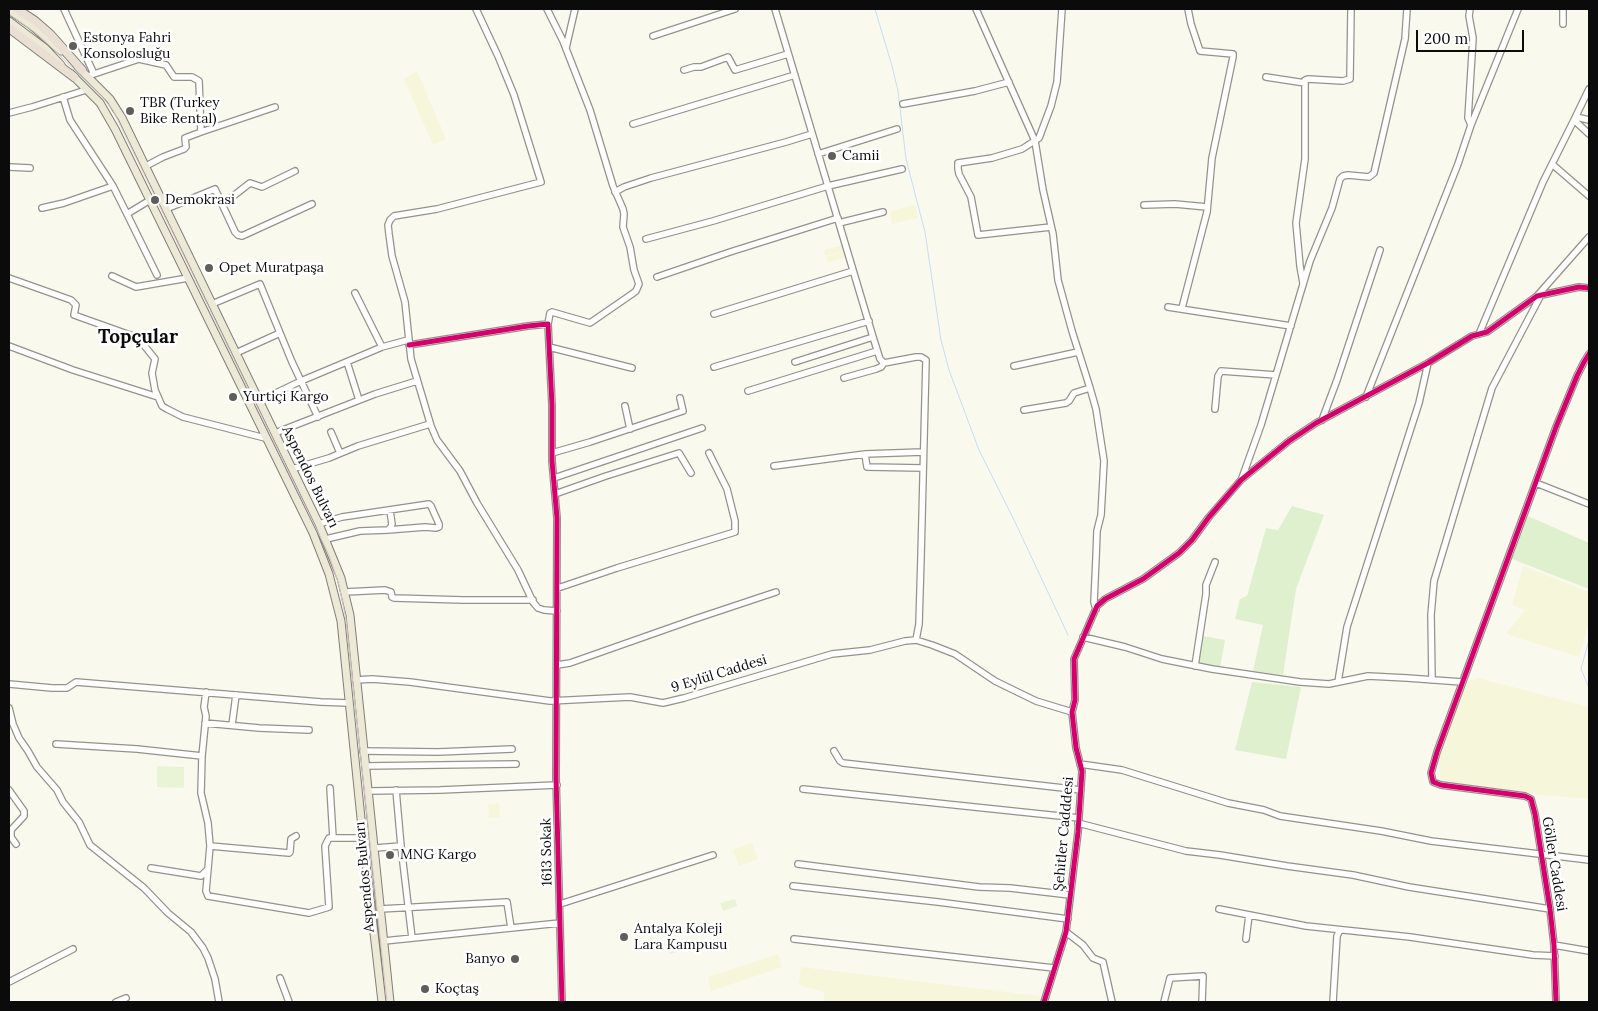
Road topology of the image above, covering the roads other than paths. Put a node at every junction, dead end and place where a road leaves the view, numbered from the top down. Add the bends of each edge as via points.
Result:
1 (17, 9) edge
2 (64, 9) edge
3 (476, 9) edge
4 (547, 9) edge
5 (575, 9) edge
6 (735, 9) edge
7 (775, 9) edge
8 (976, 9) edge
9 (1062, 9) edge
10 (1188, 9) edge
11 (1350, 9) edge
12 (1407, 9) edge
13 (1470, 9) edge
14 (1518, 9) edge
15 (1563, 9) edge
16 (9, 10) edge
17 (9, 21) edge
18 (1563, 24) dead end
19 (9, 28) edge
20 (653, 36) dead end
21 (566, 48) junction
22 (788, 54) junction
23 (82, 70) junction
24 (684, 70) dead end
25 (91, 75) junction
26 (795, 75) junction
27 (74, 77) junction
28 (1266, 77) dead end
29 (1009, 82) junction
30 (1305, 84) junction
31 (1589, 89) edge
32 (86, 90) junction
33 (64, 97) junction
34 (902, 104) dead end
35 (275, 107) dead end
36 (9, 113) edge
37 (1575, 119) junction
38 (1589, 120) edge
39 (633, 124) dead end
40 (1471, 125) junction
41 (897, 130) dead end
42 (201, 132) junction
43 (812, 134) junction
44 (1589, 134) edge
45 (1036, 141) junction
46 (818, 154) junction
47 (1552, 164) junction
48 (146, 166) junction
49 (9, 167) edge
50 (30, 168) dead end
51 (902, 168) dead end
52 (295, 171) dead end
53 (113, 186) junction
54 (828, 186) junction
55 (615, 192) junction
56 (1589, 196) edge
57 (150, 200) junction
58 (223, 204) junction
59 (312, 204) dead end
60 (1144, 205) dead end
61 (1207, 207) junction
62 (42, 208) dead end
63 (166, 209) junction
64 (882, 212) dead end
65 (127, 214) junction
66 (839, 221) junction
67 (1051, 227) junction
68 (1589, 237) edge
69 (646, 240) dead end
70 (1380, 250) dead end
71 (853, 271) junction
72 (157, 275) dead end
73 (112, 276) dead end
74 (657, 277) dead end
75 (9, 278) edge
76 (188, 278) junction
77 (1304, 285) junction
78 (1589, 288) edge
79 (355, 293) dead end
80 (1539, 295) junction
81 (212, 304) junction
82 (1168, 306) dead end
83 (1182, 308) junction
84 (714, 314) dead end
85 (868, 322) junction
86 (548, 324) junction
87 (1291, 326) junction
88 (280, 332) junction
89 (1479, 334) junction
90 (873, 337) junction
91 (408, 343) junction
92 (9, 346) edge
93 (382, 347) junction
94 (549, 348) junction
95 (877, 351) junction
96 (1078, 352) junction
97 (236, 353) junction
98 (1589, 354) edge
99 (347, 362) junction
100 (796, 362) dead end
101 (884, 363) junction
102 (1428, 363) junction
103 (1014, 366) dead end
104 (714, 367) dead end
105 (632, 368) dead end
106 (1276, 375) junction
107 (844, 378) dead end
108 (301, 381) junction
109 (417, 381) junction
110 (1090, 388) junction
111 (748, 391) dead end
112 (1366, 396) junction
113 (158, 397) junction
114 (680, 398) dead end
115 (359, 400) junction
116 (259, 401) junction
117 (625, 406) dead end
118 (1215, 408) dead end
119 (1024, 410) dead end
120 (318, 417) junction
121 (1322, 420) junction
122 (430, 424) junction
123 (630, 428) junction
124 (702, 428) dead end
125 (331, 432) dead end
126 (275, 433) junction
127 (265, 438) junction
128 (552, 452) junction
129 (923, 452) junction
130 (340, 453) junction
131 (708, 453) dead end
132 (865, 454) junction
133 (774, 466) dead end
134 (923, 468) junction
135 (292, 469) junction
136 (691, 473) dead end
137 (554, 478) junction
138 (1241, 480) junction
139 (1536, 483) junction
140 (555, 494) junction
141 (1589, 504) edge
142 (390, 511) junction
143 (319, 524) junction
144 (388, 530) junction
145 (326, 539) junction
146 (1215, 562) dead end
147 (558, 588) junction
148 (345, 592) junction
149 (776, 592) dead end
150 (533, 600) junction
151 (1096, 609) junction
152 (557, 611) junction
153 (1083, 637) junction
154 (916, 640) junction
155 (557, 665) junction
156 (1195, 666) junction
157 (356, 680) junction
158 (1432, 680) junction
159 (1338, 682) junction
160 (1462, 682) junction
161 (9, 684) edge
162 (206, 692) junction
163 (236, 695) junction
164 (556, 701) junction
165 (348, 703) junction
166 (9, 708) edge
167 (1072, 712) junction
168 (205, 723) junction
169 (232, 725) junction
170 (309, 730) dead end
171 (56, 744) dead end
172 (512, 749) dead end
173 (363, 751) junction
174 (834, 751) dead end
175 (202, 756) junction
176 (516, 764) dead end
177 (1080, 764) junction
178 (365, 766) junction
179 (557, 785) junction
180 (330, 788) dead end
181 (803, 789) dead end
182 (9, 790) edge
183 (369, 790) junction
184 (396, 790) junction
185 (1081, 790) junction
186 (1079, 821) junction
187 (296, 836) dead end
188 (333, 838) junction
189 (362, 838) junction
190 (16, 844) dead end
191 (210, 846) junction
192 (401, 846) junction
193 (375, 848) junction
194 (1542, 854) junction
195 (713, 855) dead end
196 (1589, 860) edge
197 (798, 864) dead end
198 (151, 868) dead end
199 (208, 869) junction
200 (793, 886) dead end
201 (1070, 895) junction
202 (560, 904) junction
203 (409, 907) junction
204 (380, 908) junction
205 (1550, 908) junction
206 (1219, 909) dead end
207 (1249, 915) junction
208 (1068, 918) junction
209 (560, 923) junction
210 (511, 928) junction
211 (1340, 930) junction
212 (1066, 932) junction
213 (412, 938) junction
214 (794, 939) dead end
215 (1246, 939) dead end
216 (384, 941) junction
217 (1554, 945) junction
218 (73, 949) dead end
219 (1589, 952) edge
220 (1555, 956) junction
221 (1054, 968) junction
222 (280, 978) dead end
223 (9, 982) edge
224 (126, 998) dead end
225 (116, 1002) edge
226 (219, 1002) edge
227 (290, 1002) edge
228 (382, 1002) edge
229 (390, 1002) edge
230 (562, 1002) edge
231 (1044, 1002) edge
232 (1112, 1002) edge
233 (1164, 1002) edge
234 (1202, 1002) edge
235 (1333, 1002) edge
236 (1556, 1002) edge

1 - 23 highway via 50,34
2 - 25 street
3 - 91 street via 514,96 541,182 437,209 394,216 390,220 392,256 405,302
4 - 21 street
5 - 21 street
6 - 20 street
7 - 22 street
8 - 29 street
9 - 45 street via 1057,82 1044,126
10 - 61 street via 1200,51 1233,54 1212,158
11 - 30 street via 1350,79 1308,79
12 - 77 street via 1405,39 1374,173 1369,177 1348,175 1340,179
13 - 40 street via 1473,38 1468,118
14 - 40 street
15 - 18 street
16 - 23 main road, Aspendos Bulvarı
17 - 27 main road, Aspendos Bulvarı via 45,48
19 - 27 highway
21 - 55 street via 590,110
22 - 24 street via 735,70 728,57
22 - 26 street
23 - 25 main road, Aspendos Bulvarı
25 - 42 street via 139,58 166,65 174,77 192,77 199,81
25 - 48 main road, Aspendos Bulvarı via 117,109
26 - 39 street
26 - 43 street
27 - 32 main road, Aspendos Bulvarı
28 - 30 street
29 - 34 street
29 - 45 street
30 - 77 street via 1305,159 1296,223
31 - 37 street
32 - 33 street
32 - 57 main road, Aspendos Bulvarı via 106,112
33 - 36 street
33 - 53 street via 70,120
35 - 42 street
37 - 38 street
37 - 44 street
37 - 47 street
40 - 112 street
41 - 46 street
42 - 48 street via 185,138 184,149
43 - 46 street
43 - 55 street via 651,178
45 - 67 street
45 - 67 street via 992,158 958,163 959,174 971,197 978,235
46 - 54 street
47 - 56 street
47 - 89 street
48 - 63 main road, Aspendos Bulvarı
49 - 50 street
51 - 54 street
52 - 58 street via 262,187 250,183
53 - 62 street
53 - 65 street
54 - 66 street
54 - 69 street
55 - 86 street via 624,214 623,227 639,287 590,323 552,312
57 - 65 street
57 - 76 main road, Aspendos Bulvarı
58 - 59 street via 235,232 242,236
58 - 63 street via 215,189
60 - 61 street
61 - 83 street
63 - 81 main road, Aspendos Bulvarı
64 - 66 street
65 - 72 street
66 - 71 street
66 - 74 street
67 - 96 street via 1058,280
68 - 80 street
70 - 121 street
71 - 84 street
71 - 85 street
73 - 76 street via 136,288
75 - 113 street via 71,300 76,305 74,315 139,339 155,359 152,373
76 - 127 main road, Aspendos Bulvarı
77 - 87 street
78 - 80 street
79 - 93 street
80 - 89 street via 1488,332
80 - 158 street via 1492,388 1434,581
81 - 88 street via 260,284
81 - 97 main road, Aspendos Bulvarı
82 - 83 street
83 - 87 street
85 - 90 street
85 - 104 street
86 - 91 street
86 - 94 street, 1613 Sokak
87 - 106 street
88 - 97 street
88 - 108 street
89 - 102 street
90 - 95 street
90 - 100 street
91 - 93 street
91 - 109 street
92 - 113 street
93 - 99 street
94 - 105 street
94 - 128 street, 1613 Sokak
95 - 101 street
95 - 111 street
96 - 103 street
96 - 110 street
97 - 116 main road, Aspendos Bulvarı
98 - 139 street via 1556,427
99 - 108 street
99 - 115 street
101 - 107 street via 876,369
101 - 129 street via 916,357 926,360
102 - 112 street
102 - 159 street via 1419,403 1347,627
106 - 118 street via 1221,371
106 - 138 street
108 - 116 street
108 - 120 street
109 - 115 street
109 - 122 street
110 - 119 street via 1074,392 1066,403
110 - 151 street via 1098,416 1104,461 1097,531
112 - 121 street
113 - 127 street via 162,406 183,417
114 - 123 street via 683,411
115 - 120 street
116 - 126 main road, Aspendos Bulvarı
117 - 123 street
120 - 126 street
121 - 138 street via 1289,441
122 - 130 street
122 - 150 street
123 - 128 street
124 - 137 street
125 - 130 street
126 - 135 main road, Aspendos Bulvarı
127 - 165 main road, Aspendos Bulvarı via 313,534 329,574 341,621
128 - 137 street, 1613 Sokak
129 - 132 street
129 - 134 street
130 - 135 street
131 - 147 street via 727,489 735,532
132 - 133 street
132 - 134 street via 867,467
134 - 154 street
135 - 143 main road, Aspendos Bulvarı
136 - 140 street via 679,453
137 - 140 street, 1613 Sokak
138 - 151 street via 1179,553 1143,579 1105,599
139 - 141 street
139 - 160 street
140 - 147 street, 1613 Sokak
142 - 143 street via 342,517
142 - 144 street via 392,527
142 - 144 street via 429,504 439,527
143 - 145 main road, Aspendos Bulvarı
144 - 145 street via 360,531
145 - 148 main road, Aspendos Bulvarı
146 - 156 street via 1206,585
147 - 152 street, 1613 Sokak
148 - 150 street via 385,590 394,598
148 - 157 main road, Aspendos Bulvarı
149 - 155 street
150 - 152 street via 538,608
151 - 153 street, Şehitler Cadddesi
152 - 155 street, 1613 Sokak
153 - 156 street
153 - 167 street, Şehitler Cadddesi via 1074,659 1075,700
154 - 164 street, 9 Eylül Caddesi via 832,654 662,703 630,697
154 - 167 street, 9 Eylül Caddesi via 955,654 995,681 1036,701
155 - 164 street, 1613 Sokak
156 - 159 street via 1300,682
157 - 164 street, 9 Eylül Caddesi via 410,682
157 - 173 main road, Aspendos Bulvarı
158 - 159 street via 1368,676
158 - 160 street
160 - 194 street, Göller Caddesi via 1432,767 1433,782 1531,799
161 - 162 street via 67,688 76,682
162 - 163 street
162 - 168 street
163 - 165 street
163 - 169 street
164 - 179 street, 1613 Sokak
165 - 189 main road, Aspendos Bulvarı
166 - 226 street via 19,738 79,822 90,844 191,932 208,958
167 - 177 street, Şehitler Cadddesi
168 - 169 street
168 - 175 street
169 - 170 street
171 - 175 street
172 - 173 street
173 - 178 main road, Aspendos Bulvarı
174 - 185 street via 843,763
175 - 191 street via 201,793
176 - 178 street
177 - 185 street, Şehitler Cadddesi
177 - 194 street via 1122,770 1280,816 1431,842
178 - 183 main road, Aspendos Bulvarı
179 - 184 street
179 - 202 street, 1613 Sokak
180 - 188 street
181 - 186 street
182 - 190 street via 24,811 24,816 11,830
183 - 184 street
183 - 193 main road, Aspendos Bulvarı
184 - 192 street
185 - 186 street, Şehitler Cadddesi
186 - 201 street, Şehitler Cadddesi
186 - 205 street via 1186,851
187 - 191 street via 291,839 288,853
188 - 189 street
188 - 199 street via 329,838 325,846 329,907 309,913 208,896
189 - 228 main road, Aspendos Bulvarı
191 - 199 street
192 - 193 street
192 - 203 street
193 - 204 main road, Aspendos Bulvarı
194 - 196 street
194 - 205 street, Göller Caddesi
195 - 202 street
197 - 201 street
198 - 199 street via 201,876
200 - 208 street
201 - 208 street, Şehitler Cadddesi
202 - 209 street, 1613 Sokak
203 - 204 street
203 - 210 street via 507,902
203 - 213 street
204 - 216 main road, Aspendos Bulvarı
205 - 217 street, Göller Caddesi
206 - 207 street
207 - 211 street
207 - 215 street
208 - 212 street, Şehitler Cadddesi
209 - 210 street
209 - 230 street, 1613 Sokak
210 - 213 street
211 - 220 street
211 - 235 street
212 - 221 street, Şehitler Cadddesi
212 - 232 street via 1094,958 1103,962
213 - 216 street
214 - 221 street
216 - 229 main road, Aspendos Bulvarı
217 - 219 street
217 - 220 street, Göller Caddesi
218 - 223 street
220 - 236 street, Göller Caddesi
221 - 231 street, Şehitler Cadddesi
222 - 227 street
224 - 225 street
233 - 234 street via 1170,978 1202,976

